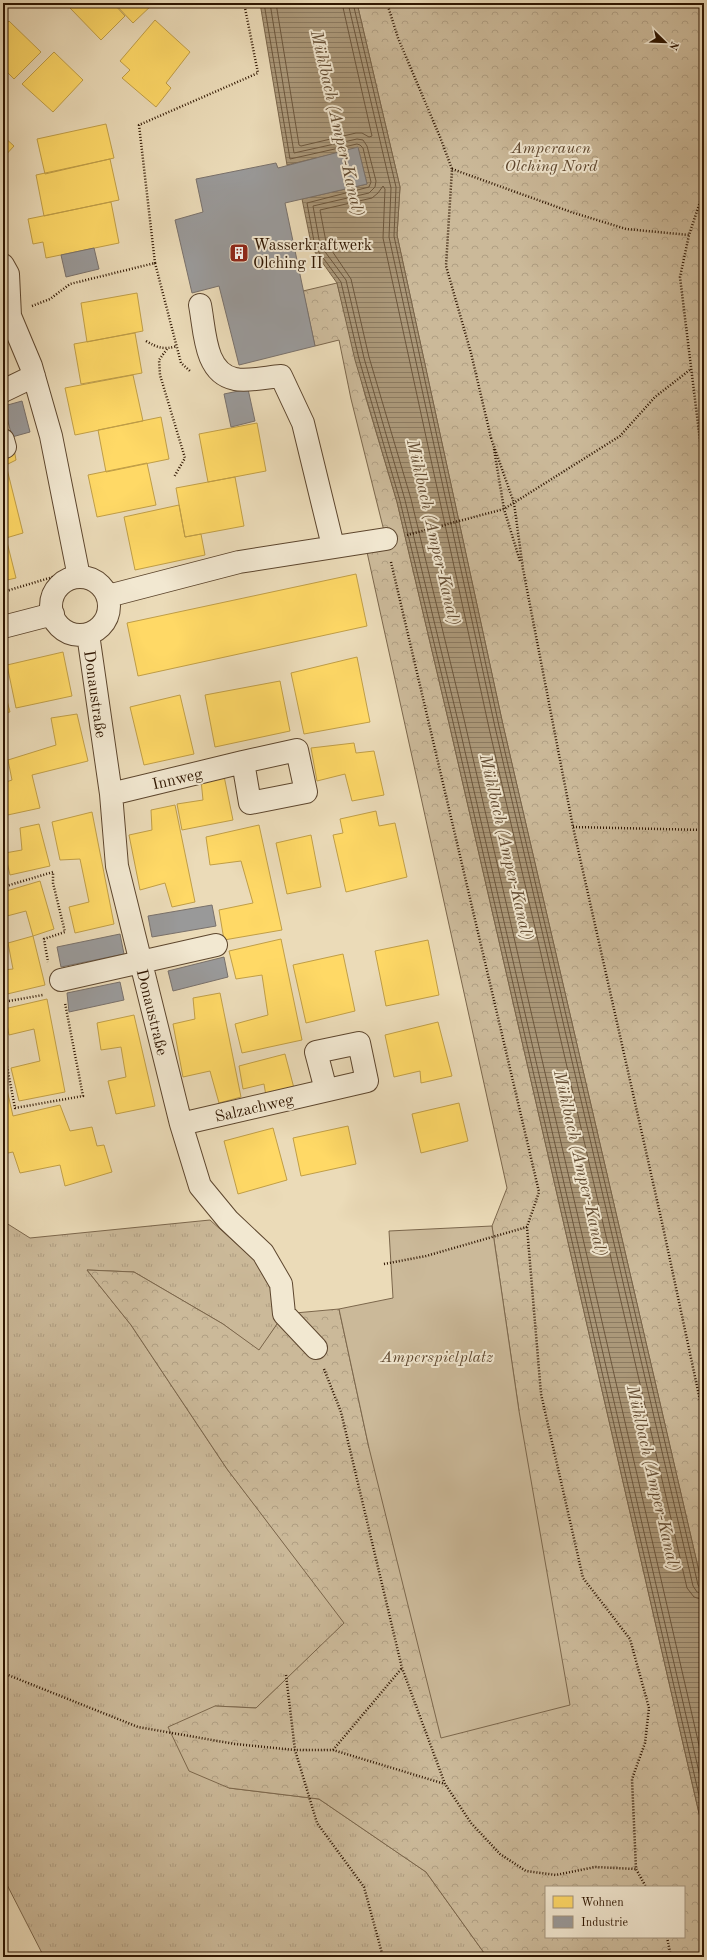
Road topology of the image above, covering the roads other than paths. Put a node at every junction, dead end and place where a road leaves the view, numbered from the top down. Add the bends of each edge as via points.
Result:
1 (3, 265) edge
2 (200, 305) dead end
3 (34, 376) junction
4 (3, 391) edge
5 (393, 538) road end
6 (334, 546) junction
7 (78, 573) junction
8 (108, 596) junction
9 (53, 614) junction
10 (3, 627) edge
11 (88, 634) junction
12 (243, 762) dead end
13 (111, 794) junction
14 (216, 945) dead end
15 (141, 962) junction
16 (62, 985) road end
17 (326, 1090) dead end
18 (181, 1124) junction
19 (316, 1348) road end

1 - 3 street via 8,274 10,316
2 - 6 street via 210,357 220,373 235,379 281,376 302,423
3 - 4 street
3 - 7 street via 51,436
5 - 6 street
6 - 8 street via 239,562
7 - 8 street via 96,582
7 - 9 street via 58,587 53,598
8 - 11 street, Donaustraße via 109,609 105,620 98,629
9 - 10 street
9 - 11 street, Donaustraße via 64,630 75,634
11 - 13 street, Donaustraße
12 - 13 street, Innweg
13 - 15 street, Donaustraße via 118,866
14 - 15 street
15 - 16 street
15 - 18 street, Donaustraße
17 - 18 street, Salzachweg
18 - 19 street, Donaustraße via 200,1186 228,1220 263,1253 281,1284 284,1314

